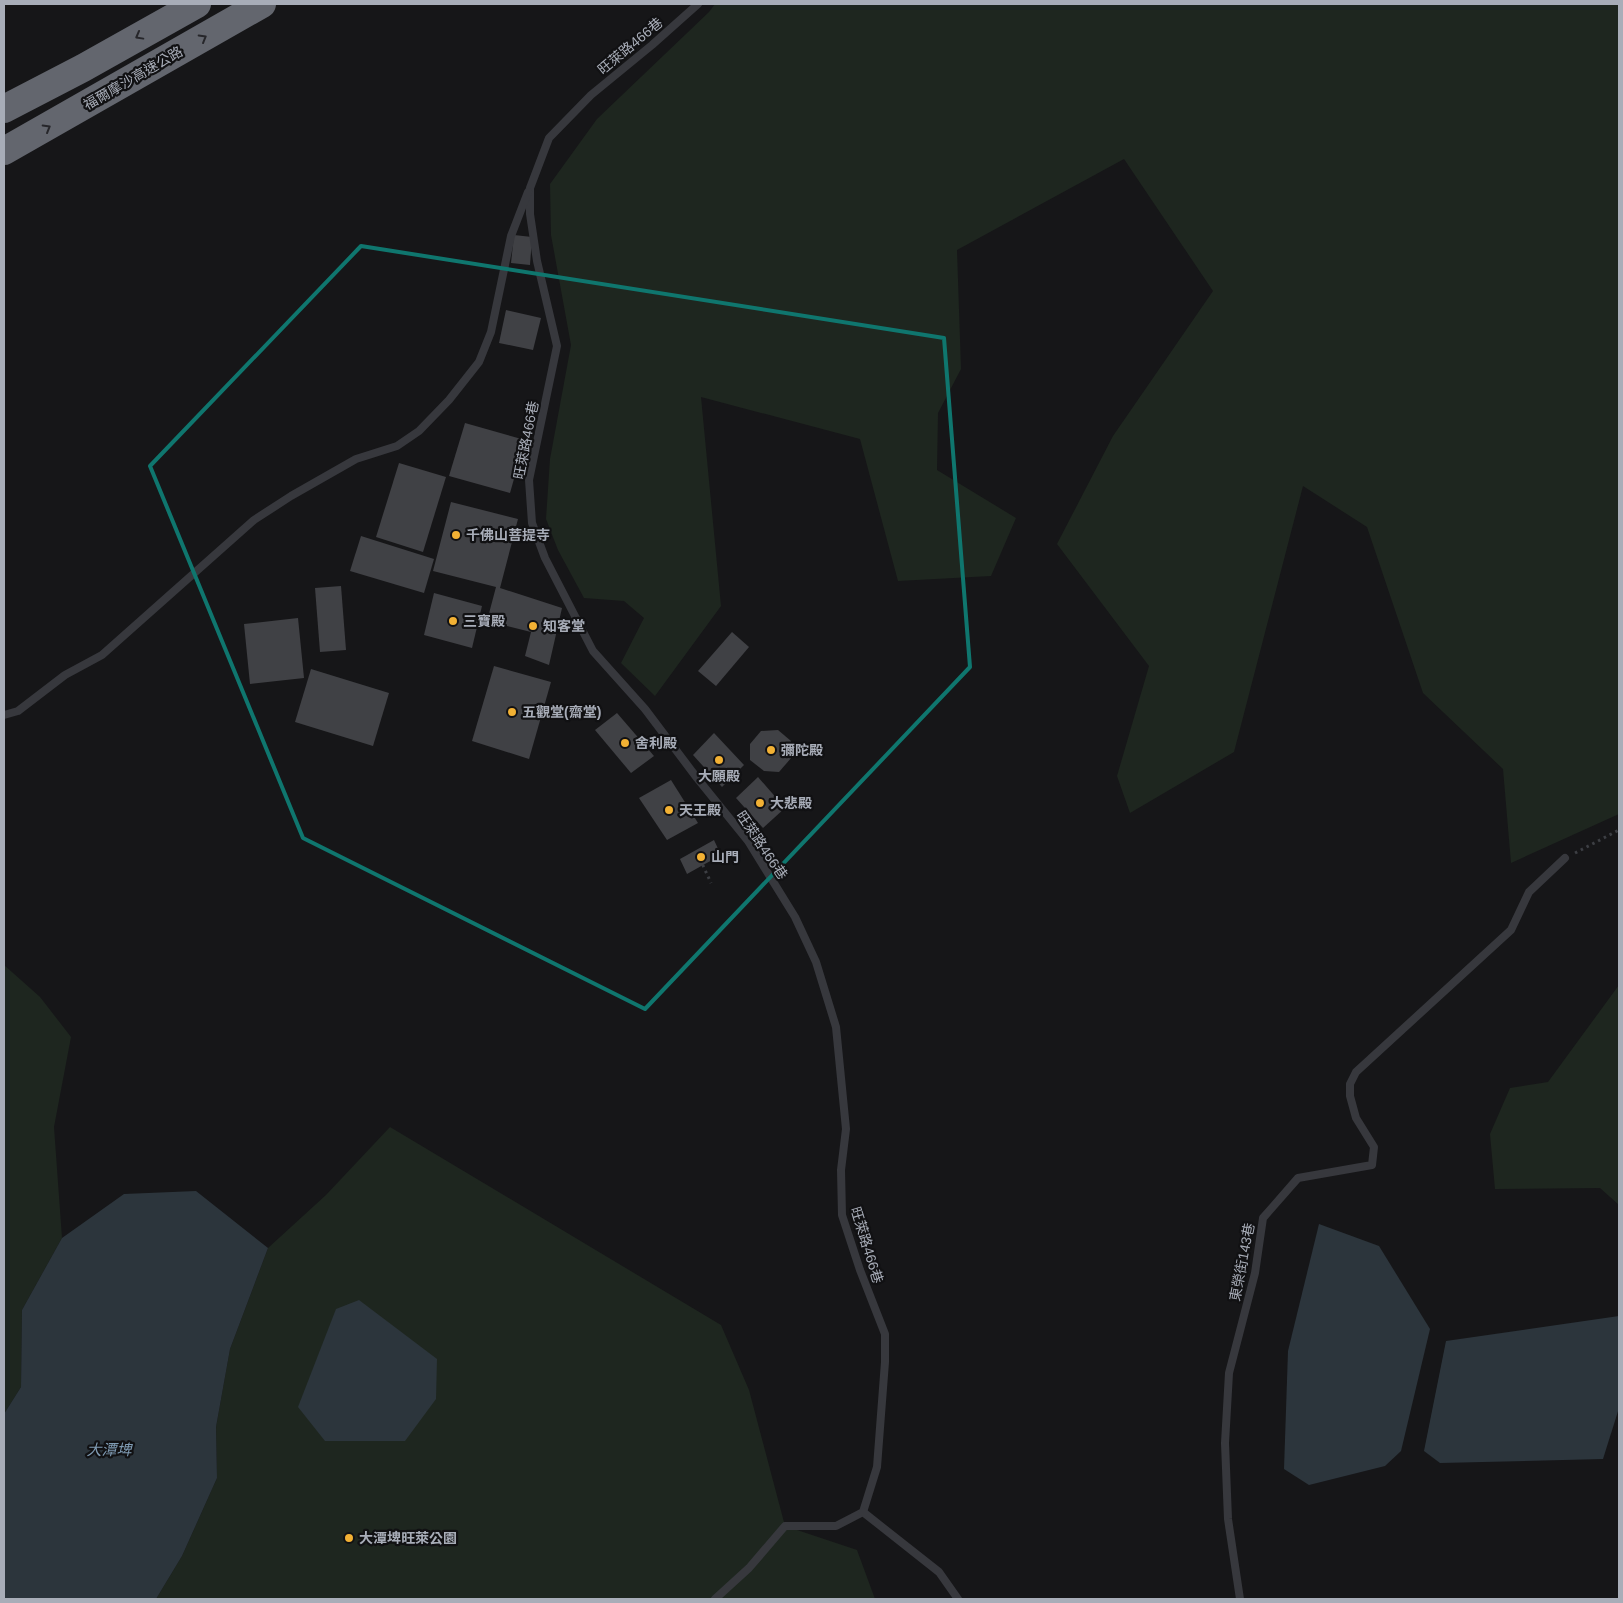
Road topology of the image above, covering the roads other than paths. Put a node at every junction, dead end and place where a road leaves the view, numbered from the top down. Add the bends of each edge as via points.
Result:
1 (197, 4) edge
2 (262, 4) edge
3 (698, 4) edge
4 (4, 109) edge
5 (4, 151) edge
6 (530, 188) junction
7 (4, 715) edge
8 (1565, 858) road end
9 (863, 1512) junction
10 (715, 1599) edge
11 (958, 1599) edge
12 (1240, 1599) edge

1 -> 4 highway
5 -> 2 highway, 福爾摩沙高速公路
3 - 6 lane, 旺萊路466巷 via 591,95 549,138
6 - 7 lane via 511,236 491,332 479,362 419,432 397,446 356,459 254,520 102,655 65,675 18,711
6 - 9 lane, 旺萊路466巷 via 537,261 556,346 529,480 532,523 593,651 645,709 748,841 795,916 816,962 836,1026 846,1129 841,1170 842,1215 884,1334 877,1467
8 - 12 lane, 東榮街143巷 via 1529,892 1511,930 1356,1072 1350,1084 1350,1096 1356,1118 1374,1147 1372,1165 1298,1178 1263,1218 1255,1273 1229,1373 1225,1443 1228,1519
9 - 10 lane via 836,1526 785,1526 749,1568
9 - 11 lane via 939,1572

